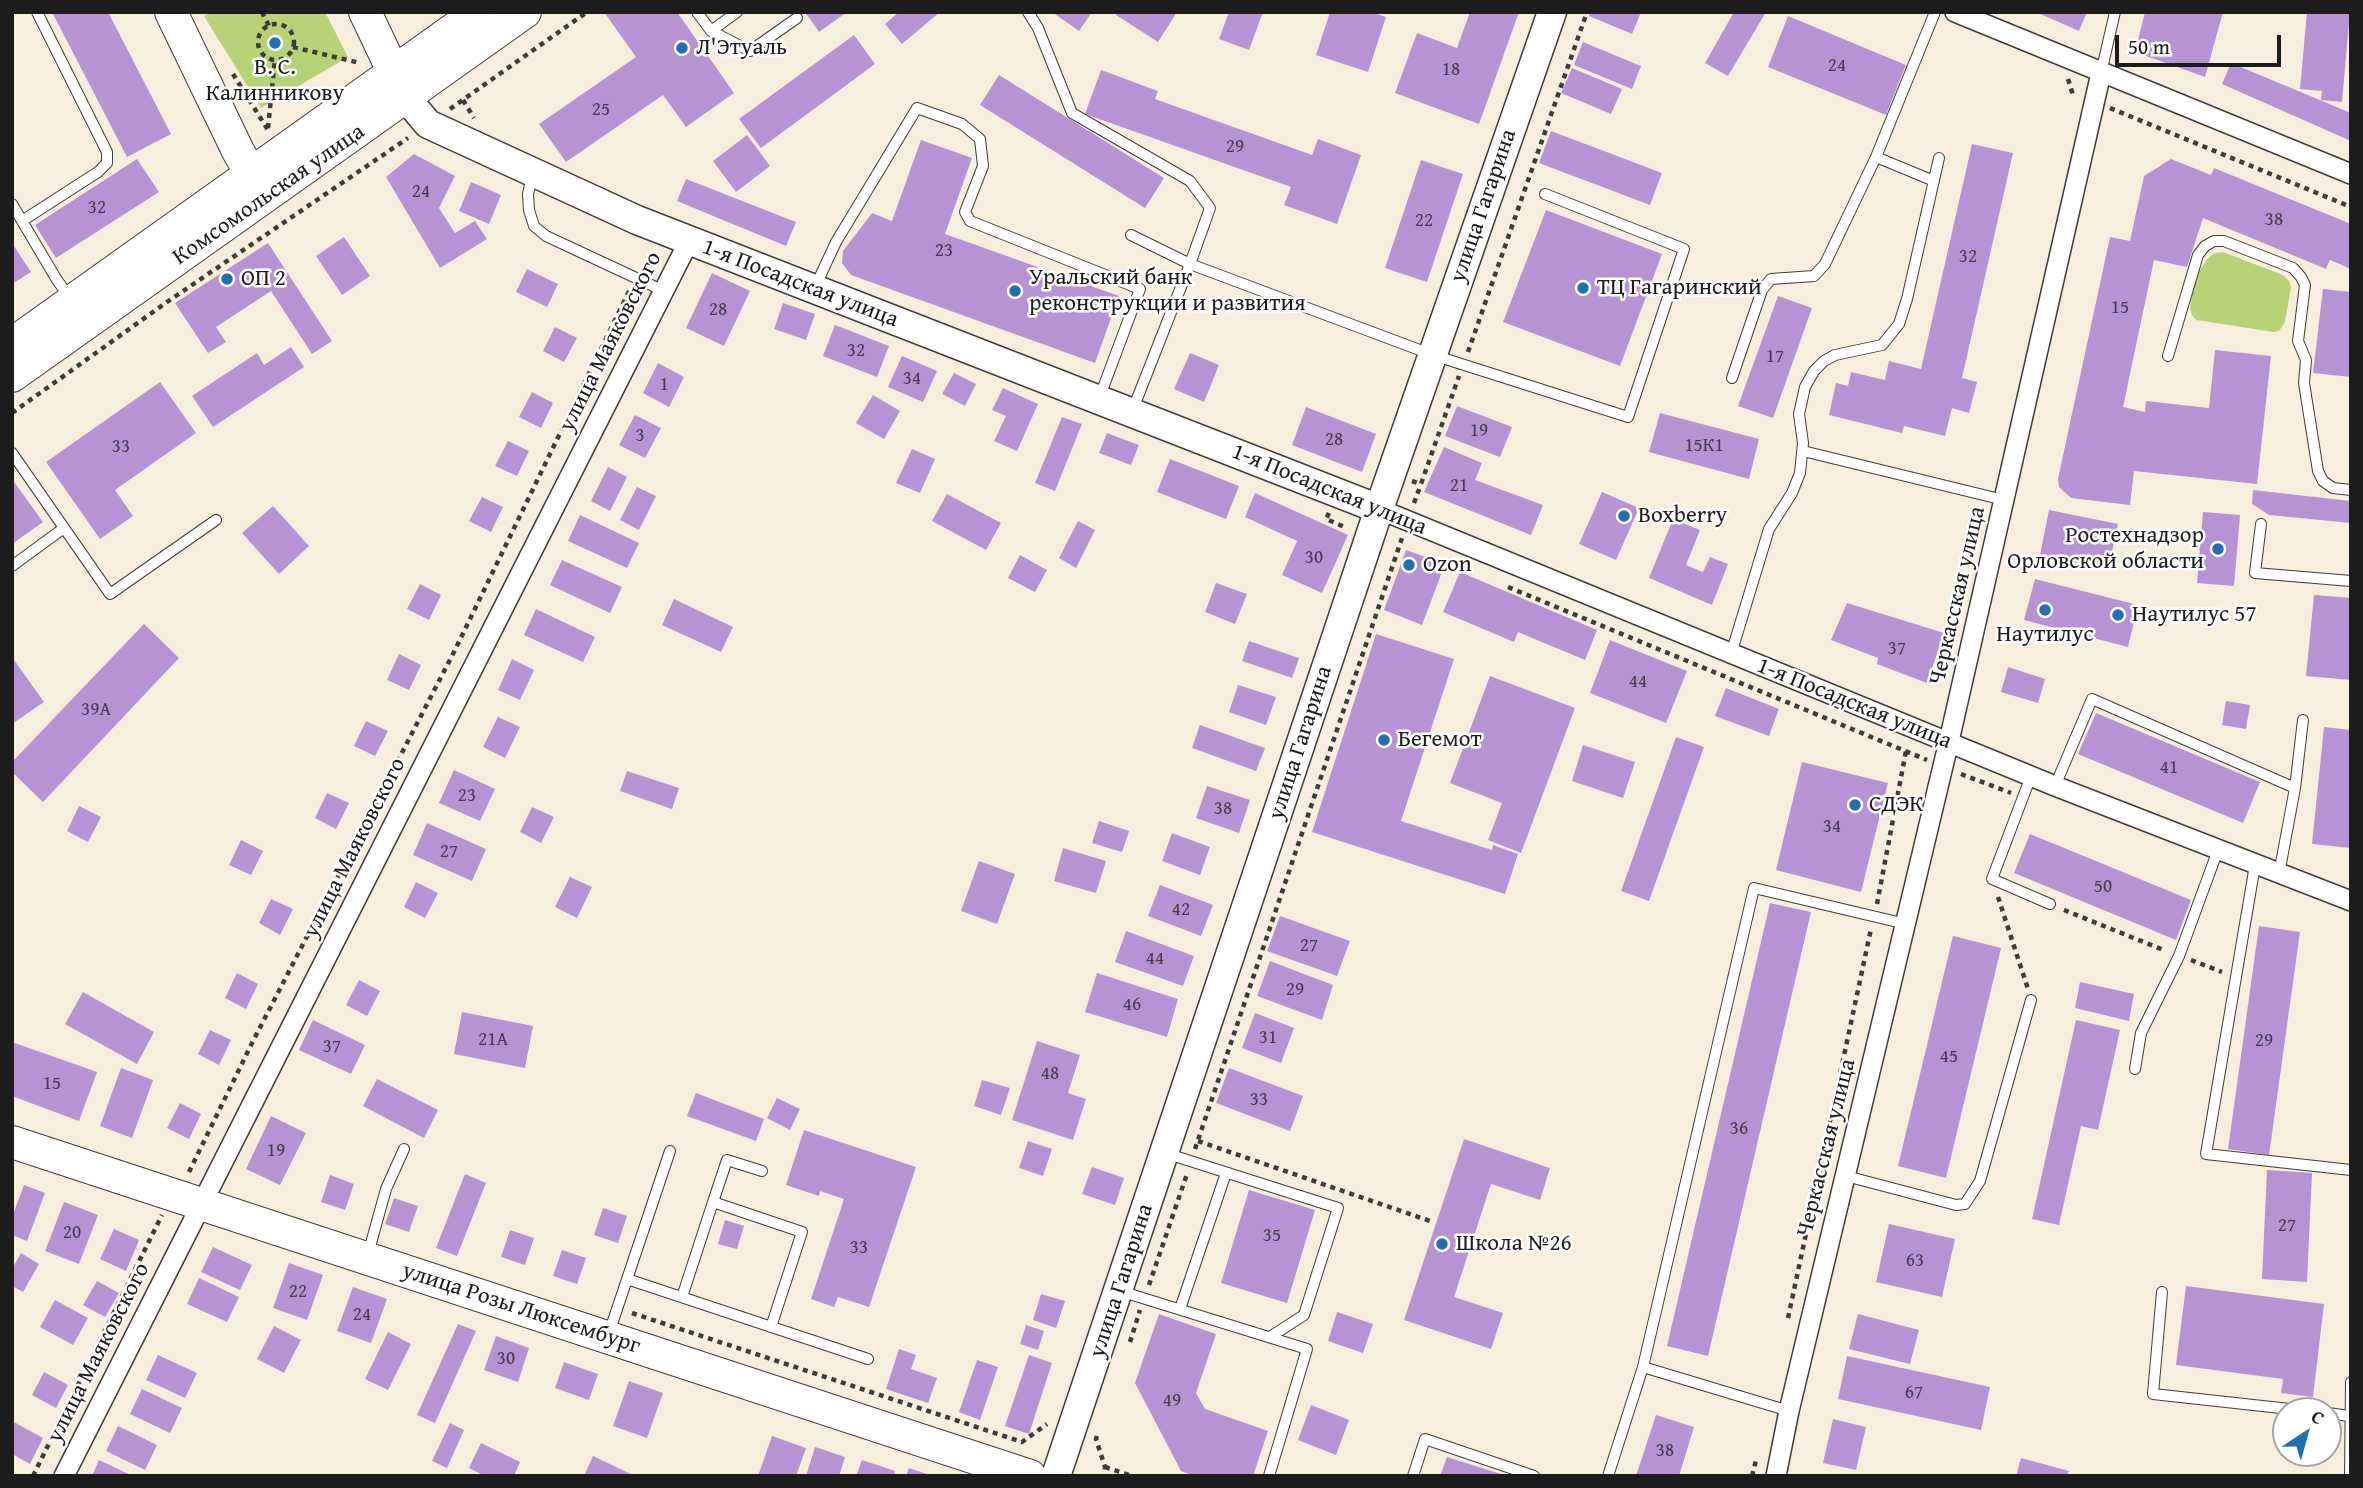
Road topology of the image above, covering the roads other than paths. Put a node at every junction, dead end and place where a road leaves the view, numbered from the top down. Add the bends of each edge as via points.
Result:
1 (37, 12) edge
2 (171, 12) edge
3 (365, 12) edge
4 (478, 12) edge
5 (525, 12) edge
6 (697, 12) edge
7 (737, 12) edge
8 (1028, 12) edge
9 (1552, 12) edge
10 (1935, 12) edge
11 (1955, 12) edge
12 (2115, 12) edge
13 (797, 18) dead end
14 (711, 31) junction
15 (2101, 73) junction
16 (400, 85) junction
17 (1876, 157) junction
18 (1939, 158) dead end
19 (533, 172) junction
20 (2351, 174) edge
21 (1934, 181) junction
22 (259, 186) junction
23 (1545, 194) dead end
24 (12, 204) edge
25 (22, 220) junction
26 (1131, 234) dead end
27 (689, 241) junction
28 (1190, 264) junction
29 (814, 290) junction
30 (664, 291) junction
31 (72, 301) junction
32 (12, 344) edge
33 (1433, 355) junction
34 (2168, 356) dead end
35 (12, 376) edge
36 (1732, 378) dead end
37 (1099, 400) junction
38 (1131, 413) junction
39 (1803, 451) junction
40 (12, 453) edge
41 (2351, 490) edge
42 (2005, 500) junction
43 (1379, 509) junction
44 (216, 520) dead end
45 (2261, 524) dead end
46 (64, 528) junction
47 (12, 566) edge
48 (2351, 581) edge
49 (1731, 655) junction
50 (2303, 720) dead end
51 (1949, 741) junction
52 (2031, 776) junction
53 (2055, 786) junction
54 (2295, 788) junction
55 (2218, 850) junction
56 (2255, 865) junction
57 (2278, 874) junction
58 (2351, 901) edge
59 (2050, 904) road end
60 (1906, 924) junction
61 (2031, 1000) road end
62 (2135, 1069) dead end
63 (12, 1142) edge
64 (404, 1149) dead end
65 (670, 1151) dead end
66 (1164, 1153) junction
67 (2351, 1170) edge
68 (762, 1171) dead end
69 (1226, 1174) junction
70 (1846, 1176) junction
71 (713, 1202) junction
72 (202, 1204) junction
73 (367, 1258) junction
74 (627, 1279) junction
75 (2162, 1292) dead end
76 (1131, 1294) junction
77 (682, 1297) junction
78 (1180, 1309) junction
79 (613, 1323) junction
80 (771, 1327) junction
81 (1270, 1337) junction
82 (868, 1359) dead end
83 (1643, 1367) junction
84 (2351, 1382) edge
85 (2272, 1407) edge
86 (1789, 1410) junction
87 (2342, 1415) edge
88 (2349, 1416) junction
89 (64, 1476) edge
90 (1030, 1476) edge
91 (1056, 1476) edge
92 (1269, 1476) edge
93 (1413, 1476) edge
94 (1534, 1476) edge
95 (1608, 1476) edge
96 (1776, 1476) edge
97 (2350, 1476) edge

1 - 25 lane via 107,152 107,163
2 - 22 main road
3 - 16 main road, 1-я Посадская улица
4 - 16 main road, Комсомольская улица
5 - 16 main road, Комсомольская улица
6 - 14 lane
7 - 14 lane
8 - 28 lane via 1072,113 1190,181 1210,208
9 - 33 street, улица Гагарина
10 - 17 lane
11 - 15 street
12 - 15 lane, Черкасская улица
13 - 14 lane via 750,51
15 - 20 street
15 - 42 street, Черкасская улица
16 - 19 street, 1-я Посадская улица via 418,136
16 - 22 main road, Комсомольская улица
17 - 21 lane
17 - 36 lane via 1825,264 1814,275 1771,279 1762,290
18 - 21 lane
19 - 27 street, 1-я Посадская улица
19 - 30 lane via 528,194 534,226 546,236
21 - 39 lane via 1899,324 1882,345 1835,355 1814,371 1799,414
22 - 31 main road, Комсомольская улица
22 - 35 main road, Комсомольская улица
23 - 33 lane via 1684,249 1628,417
24 - 25 lane
25 - 31 lane
26 - 28 lane
27 - 29 street, 1-я Посадская улица
27 - 30 street, улица Маяковского
28 - 33 lane
28 - 38 lane
29 - 37 street, 1-я Посадская улица
29 - 37 lane via 836,242 917,108 962,124 980,139 983,166 965,212 970,221 1140,289
30 - 72 street, улица Маяковского
31 - 32 main road, Комсомольская улица
33 - 43 street, улица Гагарина
34 - 41 lane via 2198,255 2205,246 2224,241 2293,268 2305,285 2298,341 2306,360 2304,383 2318,471 2333,488
37 - 38 street, 1-я Посадская улица
38 - 43 street, 1-я Посадская улица
39 - 42 lane
39 - 49 lane via 1792,493 1769,529
40 - 46 lane
42 - 51 street, Черкасская улица
43 - 49 street, 1-я Посадская улица
43 - 66 street, улица Гагарина
44 - 46 lane via 110,594
45 - 48 lane via 2255,573
46 - 47 lane
49 - 51 street, 1-я Посадская улица
50 - 54 lane
51 - 52 street, 1-я Посадская улица
51 - 60 street, Черкасская улица
52 - 53 street, 1-я Посадская улица
52 - 59 lane via 1992,879
53 - 54 lane via 2092,699
53 - 55 street, 1-я Посадская улица
54 - 57 lane
55 - 56 street, 1-я Посадская улица
55 - 62 lane via 2179,956 2141,1033
56 - 57 street, 1-я Посадская улица
56 - 67 lane via 2206,1154
57 - 58 street, 1-я Посадская улица
60 - 70 street, Черкасская улица
60 - 83 lane via 1755,888
61 - 70 lane via 1980,1181 1965,1204
63 - 72 main road, улица Розы Люксембург
64 - 73 lane via 386,1189
65 - 74 lane
66 - 69 lane
66 - 76 street, улица Гагарина
68 - 71 lane via 727,1160
69 - 78 lane
69 - 81 lane via 1338,1208 1304,1315
70 - 86 street, Черкасская улица
71 - 77 lane
71 - 80 lane via 802,1232
72 - 73 main road, улица Розы Люксембург
72 - 89 street, улица Маяковского
73 - 79 main road, улица Розы Люксембург
74 - 77 lane
74 - 79 lane
75 - 85 lane via 2153,1394
76 - 78 lane
76 - 91 street, улица Гагарина via 1084,1434
77 - 80 lane
78 - 81 lane
79 - 90 main road, улица Розы Люксембург
80 - 82 lane
81 - 92 lane via 1307,1349
83 - 86 lane
83 - 95 lane
84 - 88 lane
86 - 96 street, Черкасская улица
87 - 88 lane
88 - 97 lane
93 - 94 lane via 1425,1439

